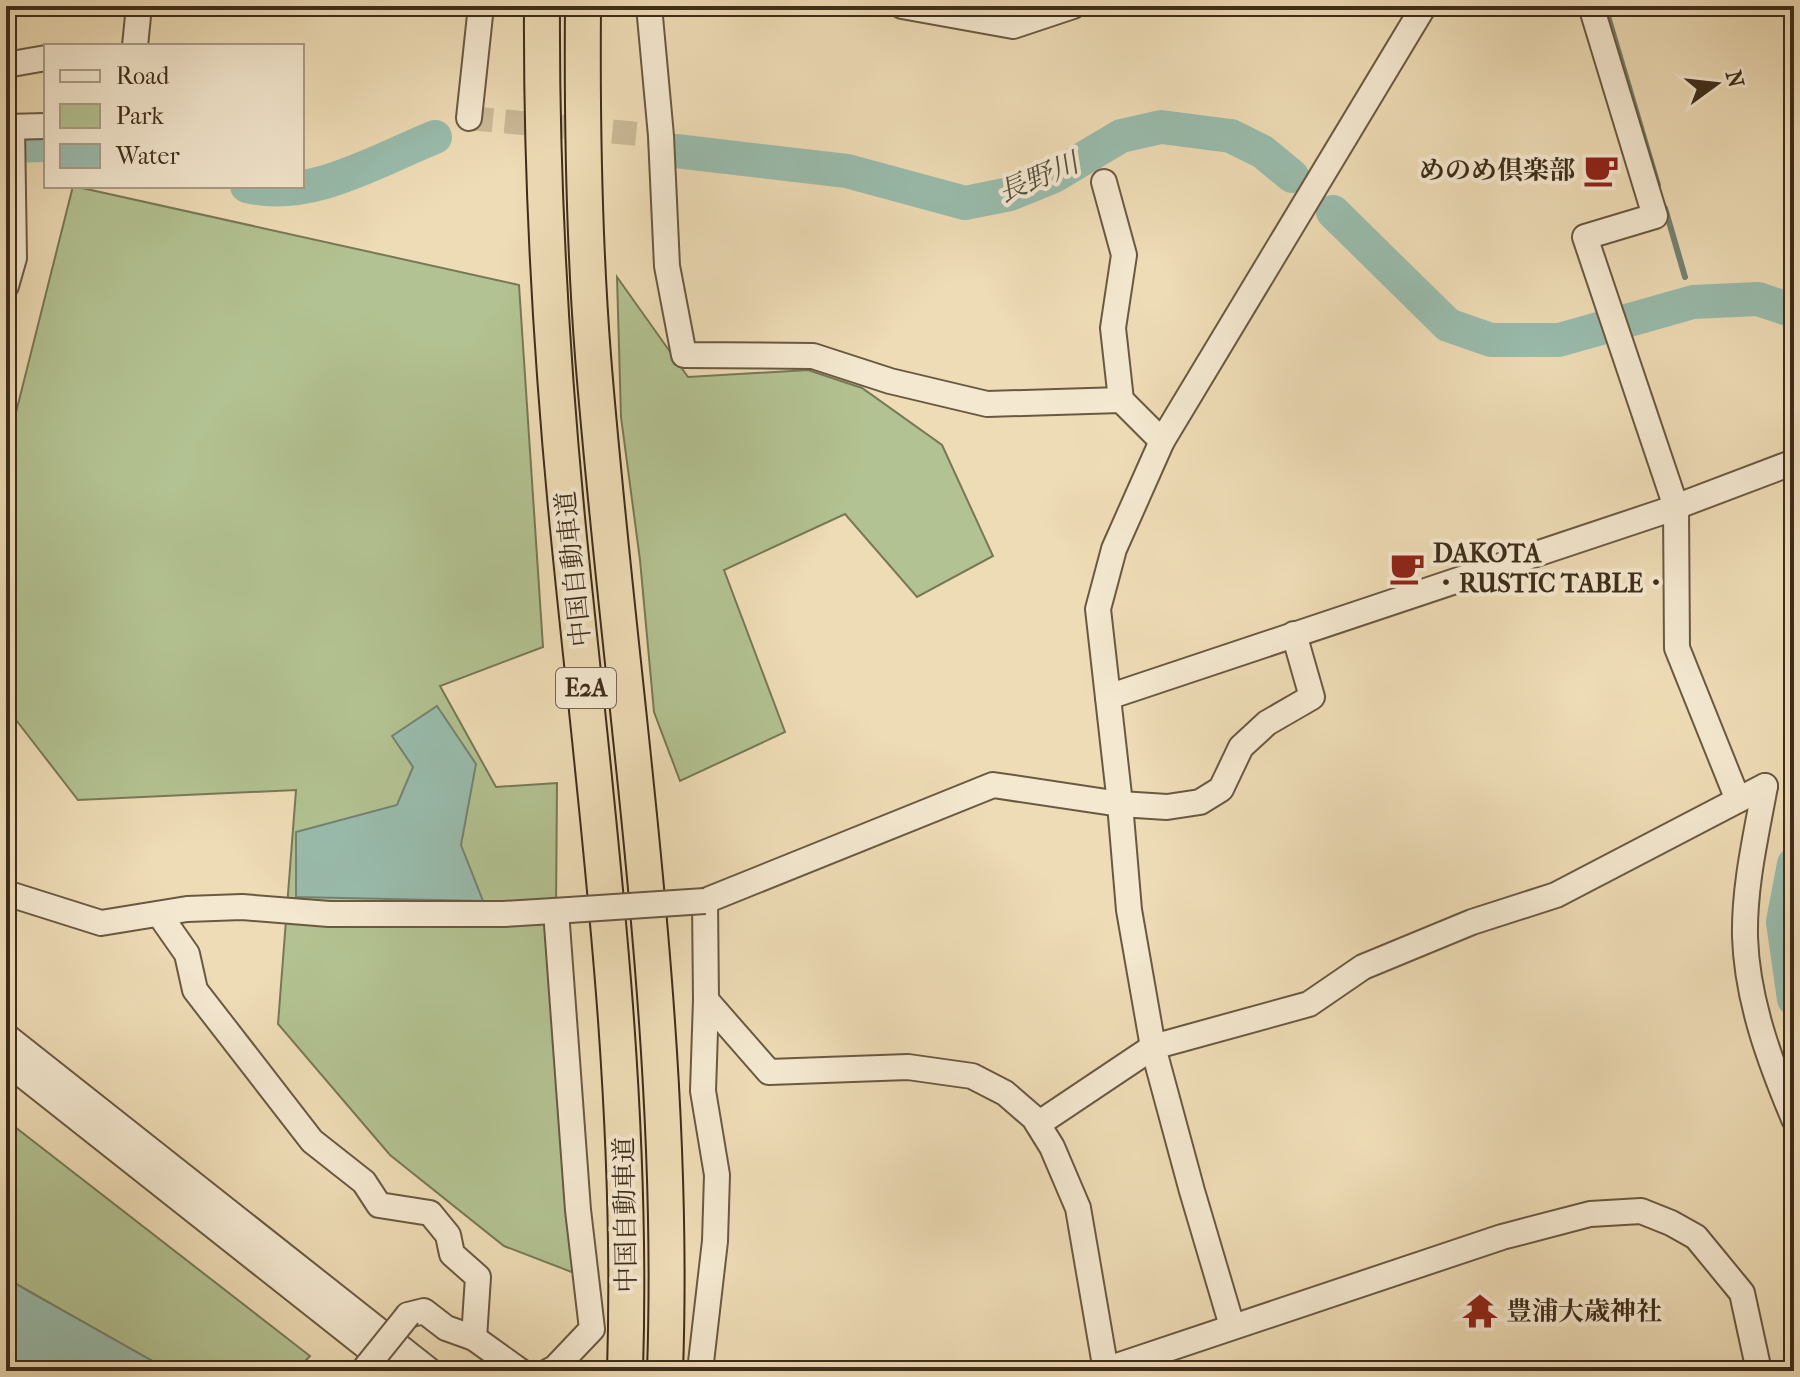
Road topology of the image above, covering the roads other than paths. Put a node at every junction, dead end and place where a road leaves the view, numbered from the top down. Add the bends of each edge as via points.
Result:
1 (139, 6) edge
2 (481, 6) edge
3 (542, 6) edge
4 (583, 6) edge
5 (649, 6) edge
6 (902, 6) edge
7 (1073, 6) edge
8 (1424, 6) edge
9 (1591, 6) edge
10 (135, 44) edge
11 (44, 58) edge
12 (6, 65) edge
13 (469, 118) dead end
14 (44, 126) edge
15 (9, 127) edge
16 (9, 164) edge
17 (1104, 182) dead end
18 (6, 286) edge
19 (1121, 400) junction
20 (1162, 441) junction
21 (1794, 462) edge
22 (1676, 507) junction
23 (1294, 634) junction
24 (1108, 697) junction
25 (1738, 800) junction
26 (1120, 804) junction
27 (6, 893) edge
28 (705, 901) junction
29 (562, 911) junction
30 (159, 914) junction
31 (706, 1000) junction
32 (6, 1036) edge
33 (1153, 1047) junction
34 (6, 1062) edge
35 (1794, 1119) edge
36 (1038, 1124) junction
37 (1232, 1326) junction
38 (474, 1338) junction
39 (363, 1371) edge
40 (397, 1371) edge
41 (430, 1371) edge
42 (520, 1371) edge
43 (549, 1371) edge
44 (625, 1371) edge
45 (665, 1371) edge
46 (700, 1371) edge
47 (1105, 1371) edge
48 (1759, 1371) edge

1 - 10 street
2 - 13 street
3 - 44 highway, 中国自動車道 / E2A via 542,138 553,359 622,1073
4 - 45 highway, 中国自動車道 / E2A via 584,219 593,356 660,1069
5 - 19 street via 667,266 684,355 813,356 987,404
6 - 7 street via 1013,26
8 - 20 street
9 - 22 street via 1655,216 1585,237
11 - 12 street
14 - 15 street
15 - 16 street
16 - 18 street via 14,258
17 - 19 street via 1124,255 1113,328
19 - 20 street
20 - 24 street via 1114,549 1098,609
21 - 22 street
22 - 23 street
22 - 25 street via 1677,648
23 - 24 street
23 - 26 street via 1312,697 1267,723 1241,747 1221,789 1200,802 1167,807
24 - 26 street
25 - 33 street via 1556,895 1472,922 1363,967 1309,1004
25 - 35 street via 1765,786 1745,938 1753,996 1773,1070
26 - 28 street via 993,785
26 - 33 street via 1129,910
27 - 30 street via 101,923
28 - 29 street, bridge
28 - 31 street
29 - 30 street via 329,914 242,907
29 - 43 street via 578,1210 592,1329
30 - 38 street via 187,954 195,990 312,1141 364,1182 379,1205 430,1213 448,1235 452,1254 478,1277
31 - 36 street via 769,1072 908,1067 972,1076 1005,1093
31 - 46 street via 703,1091 717,1188
32 - 41 street
33 - 36 street
33 - 37 street
34 - 40 street
36 - 47 street via 1078,1208
37 - 47 street
37 - 48 street via 1502,1237 1590,1214 1641,1211 1696,1237 1742,1293
38 - 39 street, bridge via 446,1328 424,1311 408,1315
38 - 42 street

